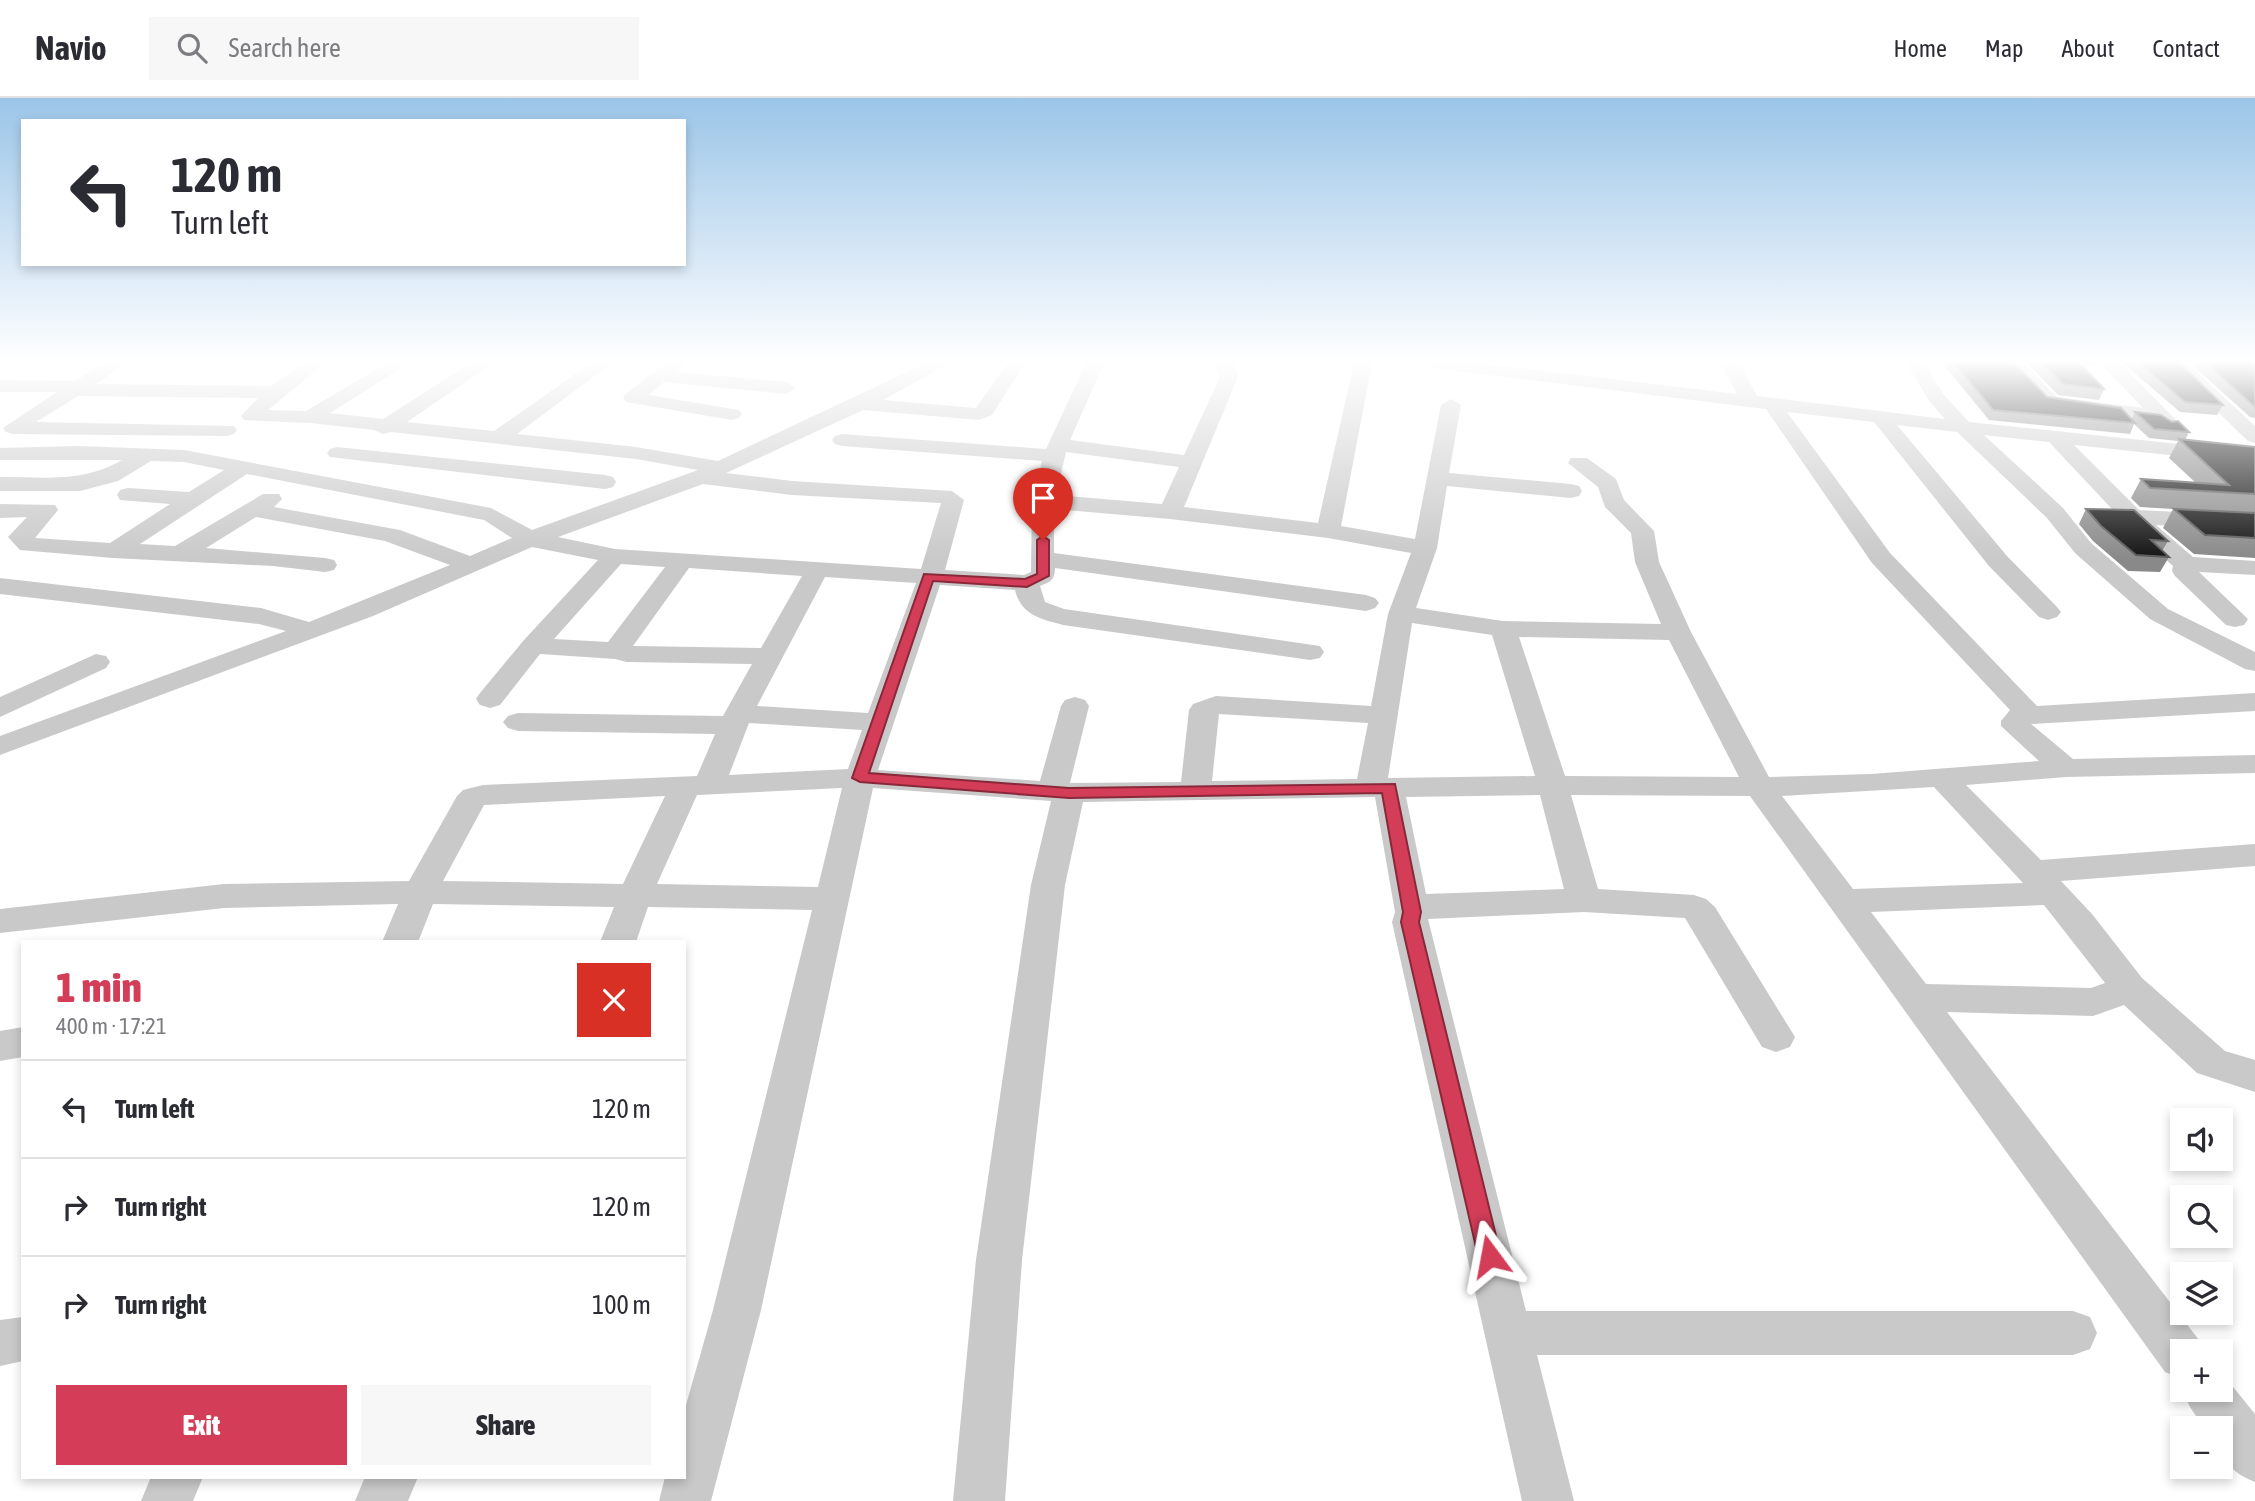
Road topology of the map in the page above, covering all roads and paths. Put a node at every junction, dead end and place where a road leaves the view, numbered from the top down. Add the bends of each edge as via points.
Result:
1 (383, 428) edge
2 (411, 428) edge
3 (504, 428) edge
4 (806, 428) edge
5 (1065, 428) edge
6 (1207, 428) edge
7 (1349, 428) edge
8 (1447, 428) edge
9 (1788, 428) edge
10 (1889, 428) edge
11 (1964, 428) edge
12 (1976, 428) edge
13 (2072, 428) edge
14 (2175, 428) edge
15 (227, 430) dead end
16 (7, 432) edge
17 (491, 437) junction
18 (2055, 437) junction
19 (2080, 439) junction
20 (842, 440) dead end
21 (1055, 450) junction
22 (2201, 452) junction
23 (337, 453) junction
24 (0, 454) edge
25 (148, 454) junction
26 (2255, 458) edge
27 (1193, 463) junction
28 (1578, 463) dead end
29 (440, 464) junction
30 (245, 466) junction
31 (711, 472) junction
32 (110, 477) junction
33 (300, 478) junction
34 (1439, 479) junction
35 (605, 482) dead end
36 (0, 484) edge
37 (1571, 491) dead end
38 (128, 495) dead end
39 (193, 499) junction
40 (1043, 500) junction
41 (47, 510) junction
42 (253, 510) junction
43 (0, 511) edge
44 (1170, 512) junction
45 (2055, 513) junction
46 (2133, 517) junction
47 (2255, 523) edge
48 (0, 531) edge
49 (1328, 531) junction
50 (530, 539) junction
51 (1425, 548) junction
52 (113, 551) junction
53 (179, 554) junction
54 (615, 556) junction
55 (1043, 559) junction
56 (681, 562) junction
57 (2186, 564) junction
58 (325, 565) dead end
59 (470, 565) junction
60 (2255, 568) edge
61 (817, 570) junction
62 (929, 577) junction
63 (1027, 583) junction
64 (0, 586) edge
65 (1366, 603) dead end
66 (2048, 612) dead end
67 (1401, 614) junction
68 (2160, 614) junction
69 (2245, 620) edge
70 (1503, 629) junction
71 (305, 632) junction
72 (1678, 632) junction
73 (533, 646) junction
74 (618, 651) junction
75 (1310, 652) dead end
76 (770, 656) junction
77 (96, 662) dead end
78 (2255, 663) edge
79 (490, 699) dead end
80 (2255, 702) edge
81 (1075, 706) dead end
82 (0, 708) edge
83 (1384, 715) junction
84 (2025, 715) junction
85 (736, 720) junction
86 (518, 722) dead end
87 (879, 722) junction
88 (0, 746) edge
89 (2255, 764) edge
90 (2066, 768) junction
91 (1941, 776) junction
92 (860, 778) junction
93 (1553, 785) junction
94 (697, 786) junction
95 (1759, 787) junction
96 (1380, 788) junction
97 (1061, 792) junction
98 (1196, 792) junction
99 (2255, 855) edge
100 (2043, 882) junction
101 (420, 892) junction
102 (635, 896) junction
103 (832, 899) junction
104 (1584, 900) junction
105 (1846, 901) junction
106 (1412, 912) junction
107 (0, 921) edge
108 (401, 940) edge
109 (619, 940) edge
110 (2129, 988) junction
111 (1917, 997) junction
112 (1776, 1037) dead end
113 (21, 1042) edge
114 (0, 1046) edge
115 (2255, 1076) edge
116 (1508, 1333) junction
117 (2073, 1333) dead end
118 (21, 1339) edge
119 (2170, 1340) edge
120 (0, 1343) edge
121 (2216, 1402) edge
122 (2255, 1456) edge
123 (176, 1479) edge
124 (391, 1479) edge
125 (166, 1501) edge
126 (381, 1501) edge
127 (685, 1501) edge
128 (979, 1501) edge
129 (1548, 1501) edge

1 - 23 street
2 - 17 street
3 - 17 street
4 - 31 street
5 - 21 street
6 - 27 street
7 - 49 street
8 - 34 street
9 - 84 street via 1881,558 2024,708
10 - 66 street via 1998,561
11 - 45 street
12 - 18 street
13 - 19 street
14 - 22 street
15 - 16 street
17 - 29 street
17 - 31 street via 636,453
18 - 19 street
18 - 46 street
19 - 22 street
20 - 21 street
21 - 27 street
21 - 40 street
22 - 26 street
23 - 29 street
23 - 33 street
24 - 25 street
25 - 30 street
25 - 32 street
27 - 44 street
28 - 72 street via 1608,484 1613,502 1642,531 1647,562
29 - 35 street
30 - 33 street
30 - 39 street
31 - 50 street
31 - 62 street via 792,488 951,497
32 - 36 street via 80,484
32 - 41 street
33 - 42 street
33 - 50 street via 491,515
34 - 37 street
34 - 51 street
38 - 39 street
39 - 52 street
40 - 44 street
40 - 55 street
41 - 43 street
41 - 48 street
41 - 52 street via 20,537 28,545
42 - 53 street
42 - 59 street via 347,526 439,550
44 - 49 street
45 - 46 street
45 - 68 street via 2083,548
46 - 47 street
46 - 57 street
49 - 51 street
50 - 54 street
50 - 59 street
51 - 67 street
52 - 53 street
53 - 58 street
54 - 56 street
54 - 73 street
55 - 63 street via 1043,576
55 - 65 street
56 - 61 street
56 - 74 street
57 - 60 street
57 - 69 street via 2184,571
59 - 71 street
61 - 62 street
61 - 76 street
62 - 63 street
62 - 87 street
63 - 75 street via 1029,601 1040,611 1063,617
64 - 71 street via 261,616
67 - 70 street
67 - 83 street
68 - 69 street
68 - 78 street
70 - 72 street
70 - 93 street
71 - 88 street
72 - 95 street
73 - 74 street
73 - 79 street
74 - 76 street
76 - 85 street
77 - 82 street
80 - 84 street
81 - 97 street
83 - 96 street
83 - 98 street via 1216,705 1203,710
84 - 90 street via 2015,721 2016,726
85 - 86 street
85 - 87 street
85 - 94 street
87 - 92 street
89 - 90 street
90 - 91 street
91 - 95 street
91 - 100 street
92 - 94 street
92 - 97 street
92 - 103 street
93 - 95 street
93 - 96 street
93 - 104 street
94 - 101 street via 474,797
94 - 102 street
95 - 105 street
96 - 98 street
96 - 106 street
97 - 98 street
97 - 128 street via 999,1260
99 - 100 street
100 - 105 street
100 - 110 street
101 - 102 street
101 - 107 street via 224,896
101 - 108 street
102 - 103 street
102 - 109 street
103 - 127 street via 737,1310
104 - 106 street via 1428,905
104 - 112 street via 1694,907
105 - 111 street
106 - 116 street via 1410,922
110 - 111 street via 2093,1002
110 - 115 street via 2211,1062
111 - 119 street
113 - 114 street
116 - 117 street
116 - 129 street
118 - 120 street
121 - 122 street
123 - 125 street
124 - 126 street

